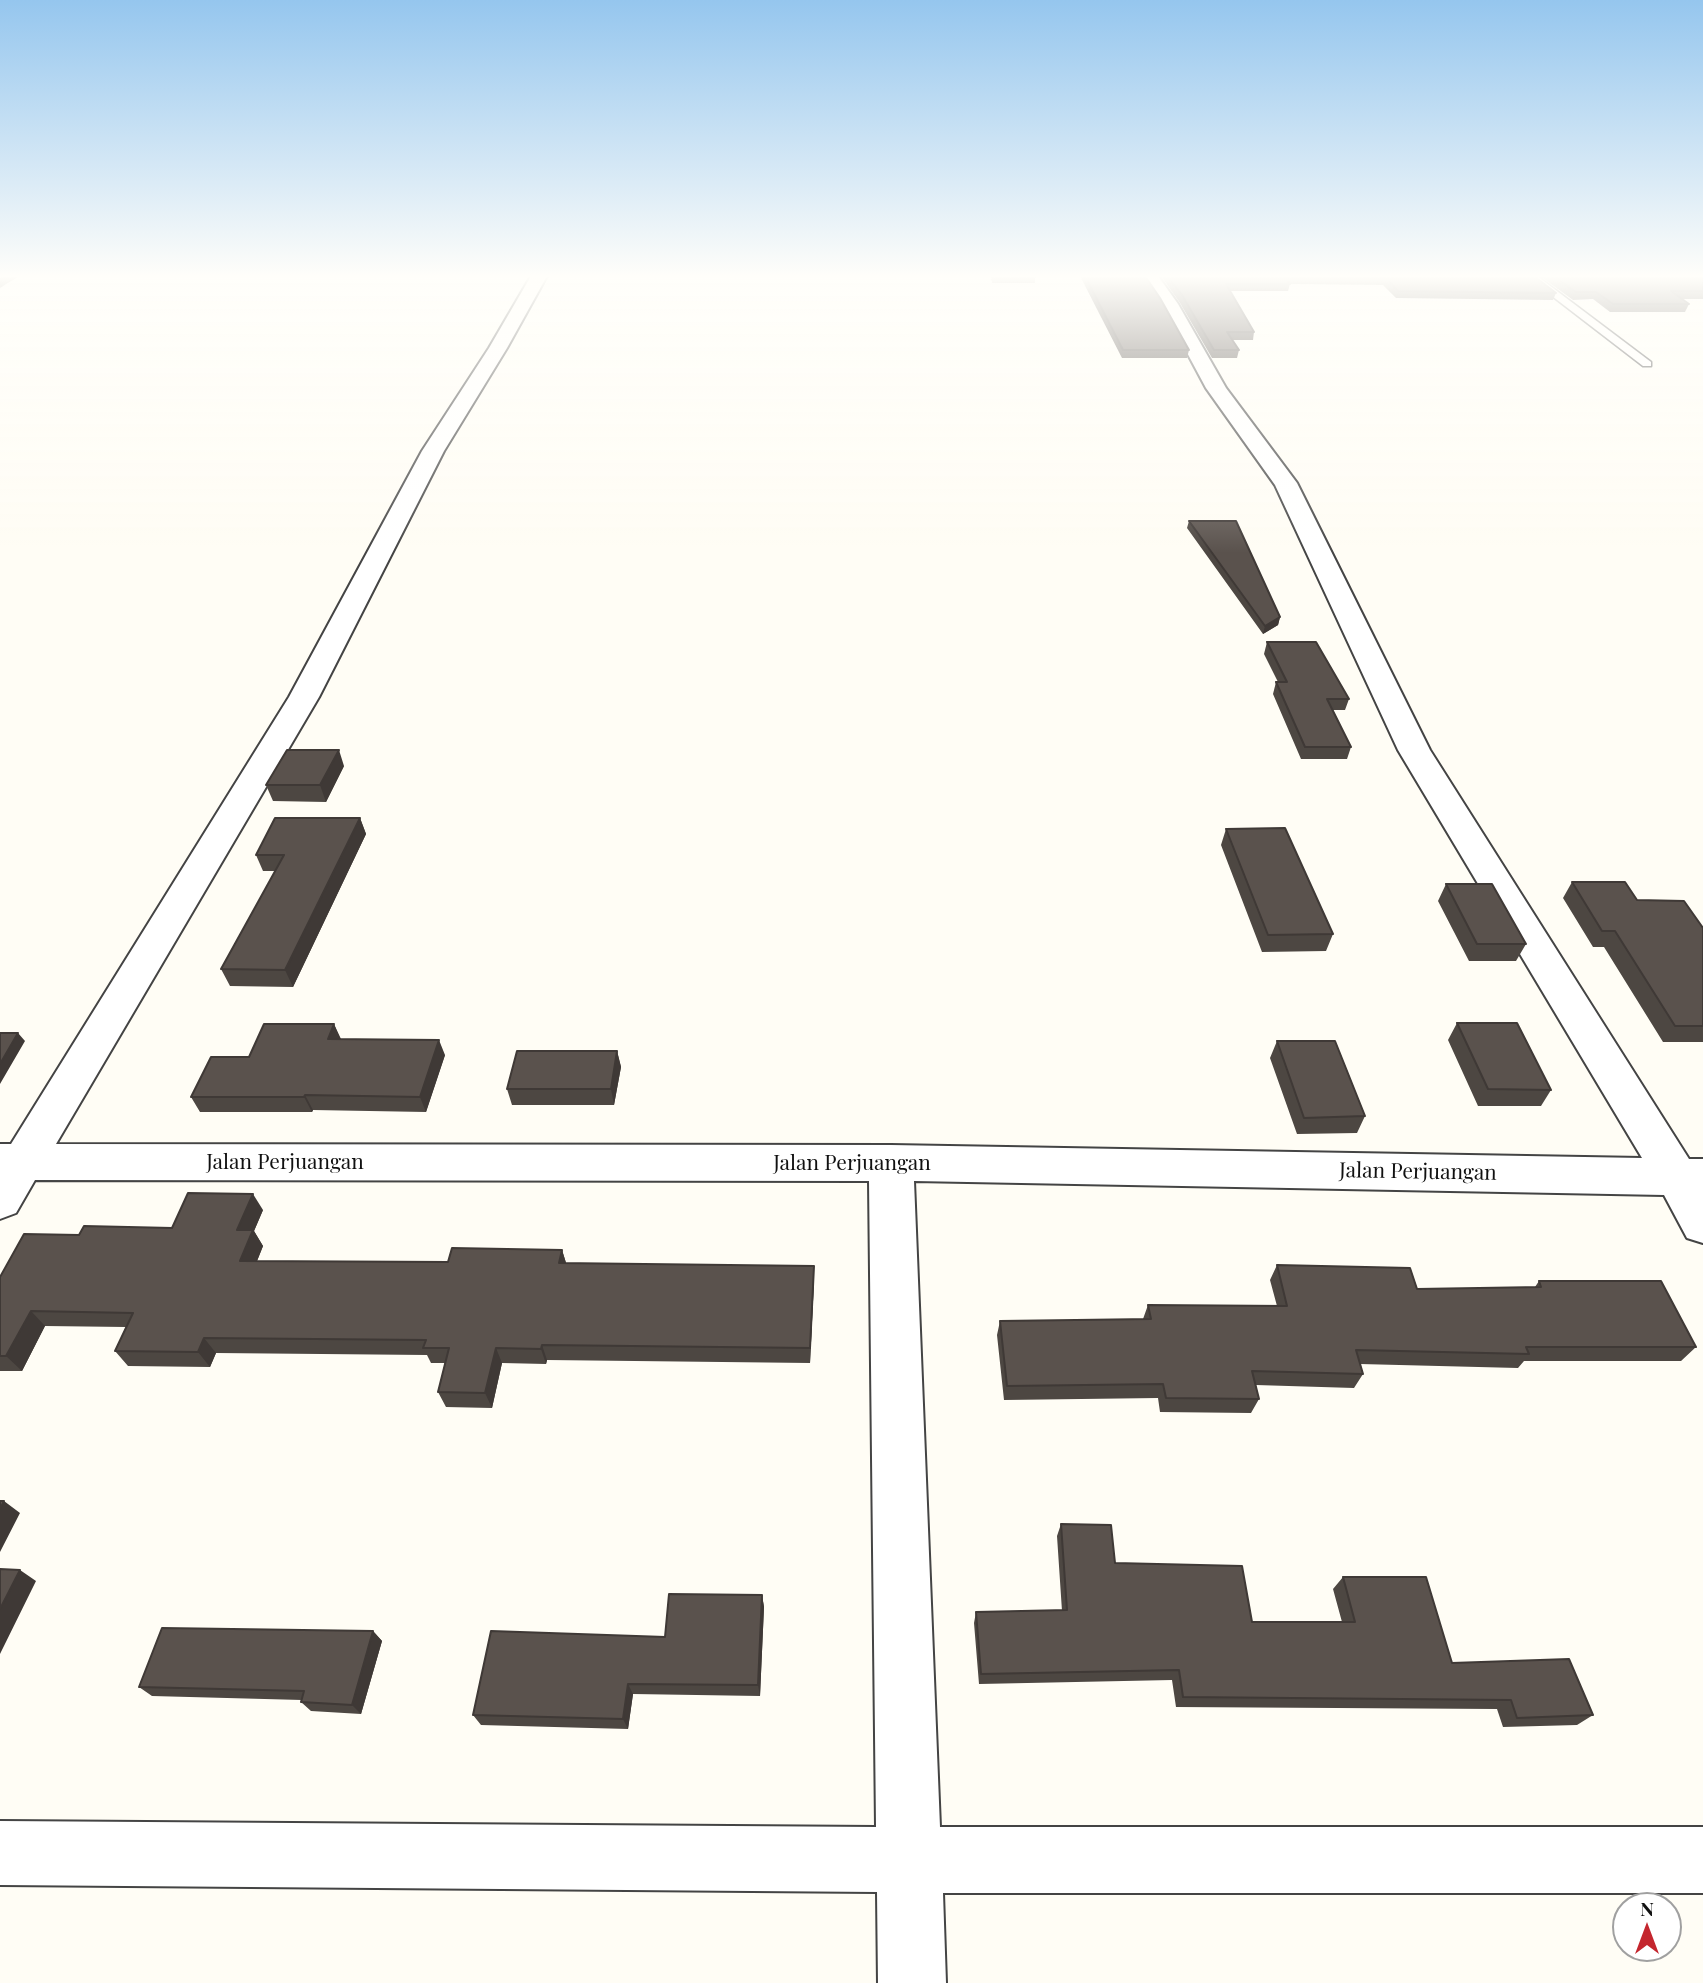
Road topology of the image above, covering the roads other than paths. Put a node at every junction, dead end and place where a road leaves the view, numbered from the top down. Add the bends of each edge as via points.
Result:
1 (485, 369) edge
2 (1205, 369) edge
3 (12, 1161) edge
4 (891, 1163) junction
5 (1690, 1177) edge
6 (0, 1200) edge
7 (1703, 1224) edge
8 (0, 1853) edge
9 (908, 1860) junction
10 (1703, 1860) edge
11 (912, 1983) edge

1 - 3 street via 433,451 304,697
2 - 5 street via 1301,510 1414,750
3 - 4 street, Jalan Perjuangan
3 - 6 street
4 - 5 street, Jalan Perjuangan
4 - 9 street
5 - 7 street
8 - 9 street
9 - 10 street
9 - 11 street

